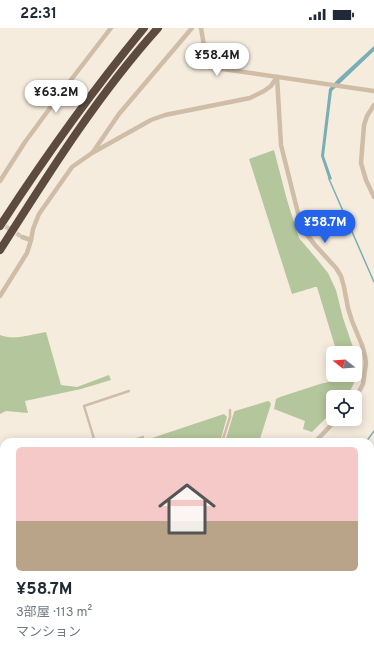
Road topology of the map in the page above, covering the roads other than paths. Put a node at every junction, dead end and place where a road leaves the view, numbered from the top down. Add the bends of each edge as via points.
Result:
1 (111, 28) edge
2 (144, 28) edge
3 (158, 28) edge
4 (192, 28) edge
5 (201, 28) edge
6 (277, 77) junction
7 (374, 91) edge
8 (374, 105) edge
9 (92, 153) junction
10 (0, 181) edge
11 (374, 197) edge
12 (0, 226) edge
13 (22, 237) tunnel mouth
14 (31, 240) junction
15 (0, 250) edge
16 (0, 296) edge
17 (360, 390) edge
18 (129, 391) dead end
19 (230, 410) dead end
20 (330, 426) edge
21 (144, 437) dead end
22 (95, 438) edge
23 (141, 438) edge
24 (223, 438) edge
25 (319, 438) edge

1 - 10 street via 25,142
2 - 12 highway via 62,134
3 - 15 highway via 127,64 79,128
4 - 9 street via 119,114
5 - 6 street via 206,63 209,67
6 - 7 street
6 - 9 street via 264,92 250,98 165,115 151,120
6 - 17 street via 281,145 300,219 304,231 341,276 348,308 365,356 363,384
8 - 11 street via 364,125 361,163
9 - 14 street via 72,167 43,208 33,228
13 - 14 street
14 - 16 street via 27,253
18 - 22 lane via 84,406
19 - 24 lane
20 - 25 street
21 - 23 lane

